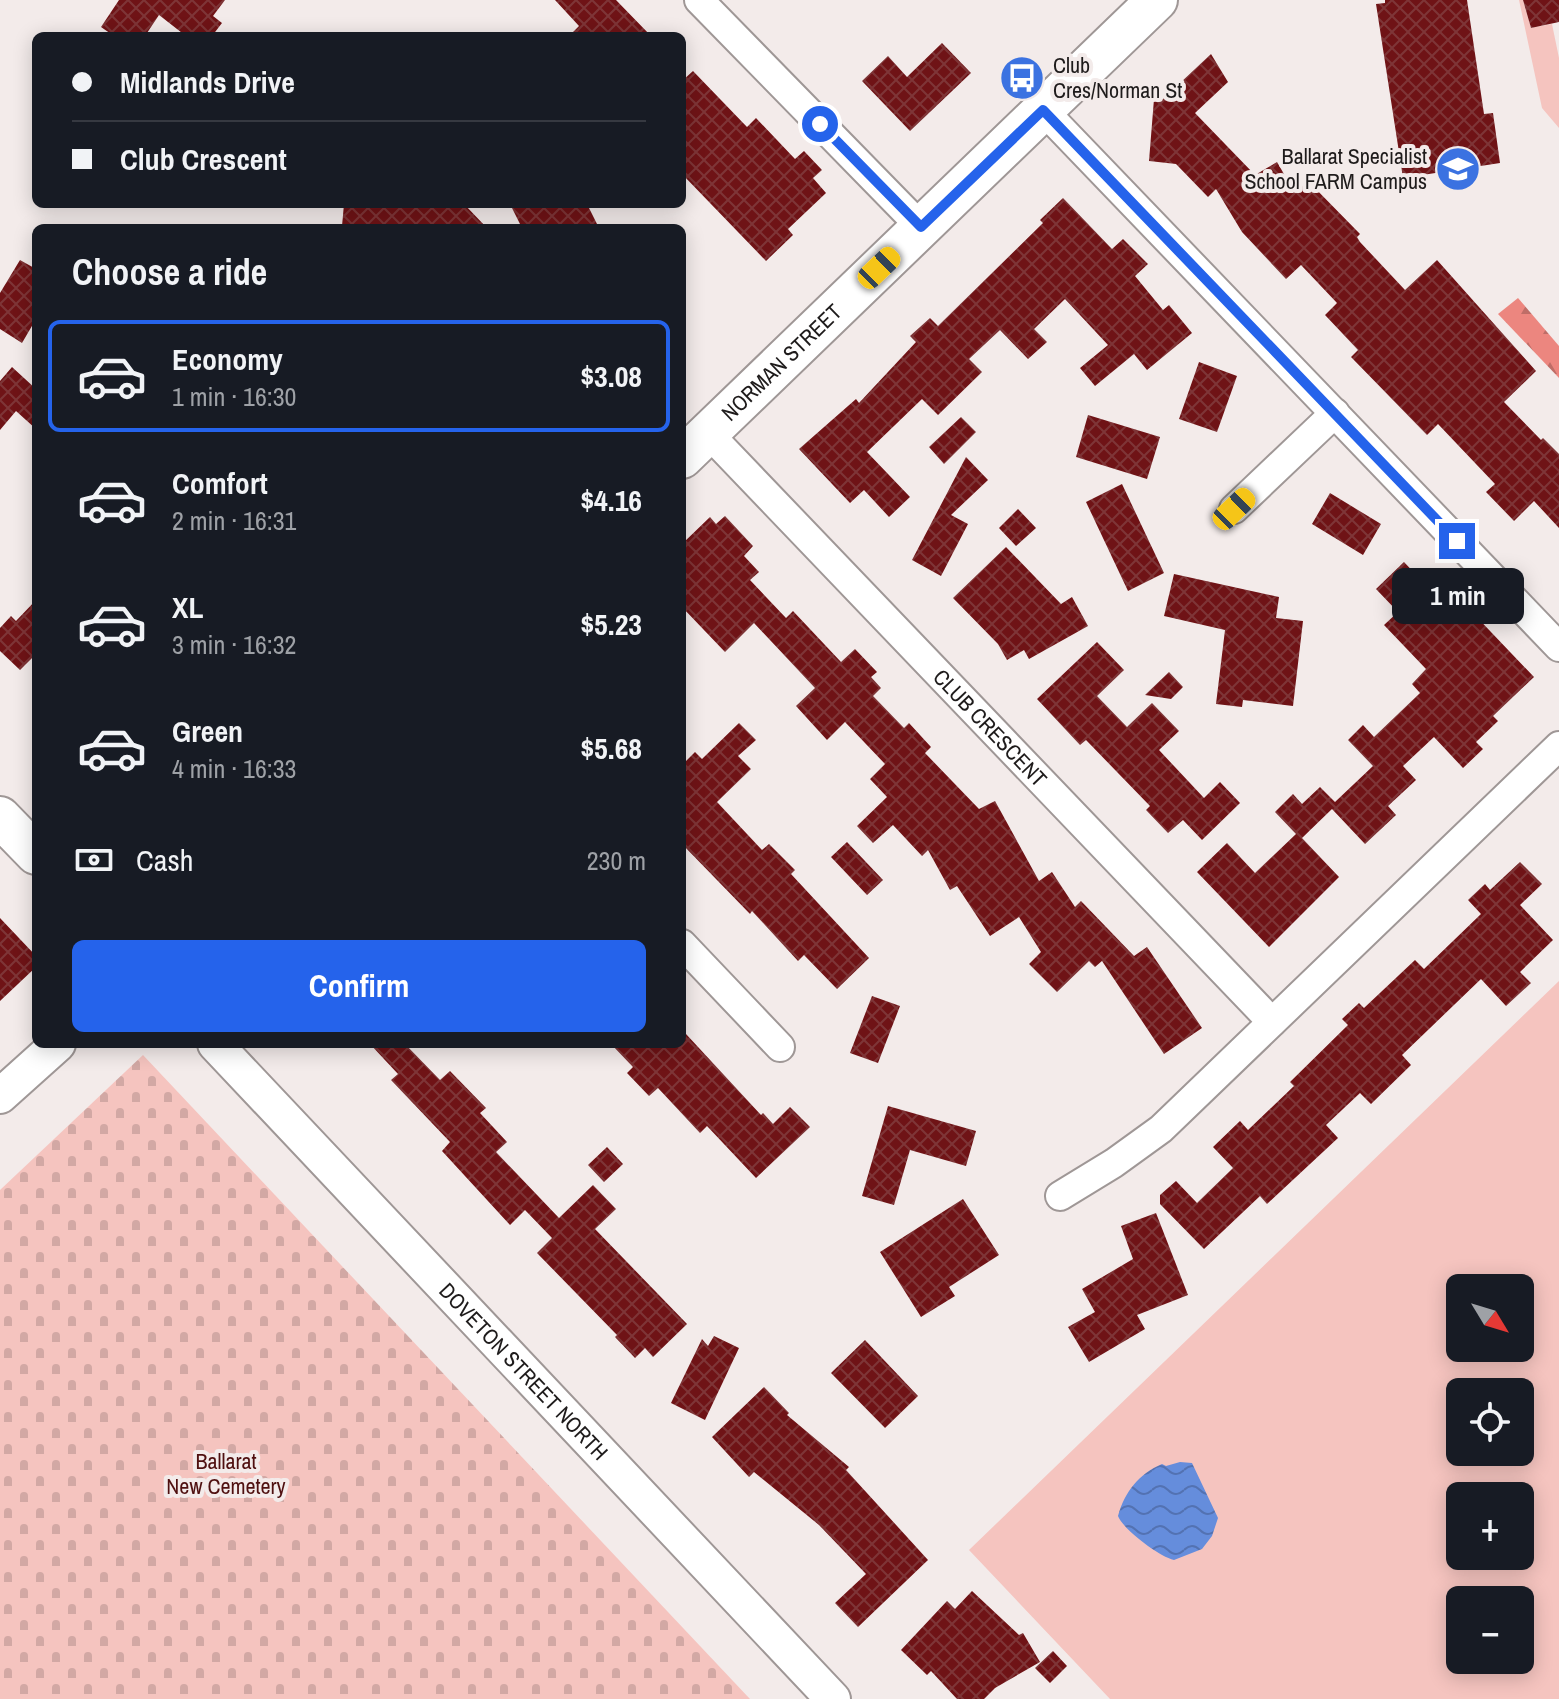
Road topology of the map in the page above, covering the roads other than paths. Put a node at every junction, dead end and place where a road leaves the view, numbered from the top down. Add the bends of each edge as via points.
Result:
1 (699, 0) edge
2 (1157, 0) edge
3 (1043, 110) junction
4 (921, 227) junction
5 (1335, 413) junction
6 (695, 446) edge
7 (1234, 509) dead end
8 (1559, 647) edge
9 (1559, 746) edge
10 (0, 817) edge
11 (32, 850) edge
12 (686, 948) edge
13 (1272, 1022) junction
14 (780, 1047) dead end
15 (54, 1048) edge
16 (219, 1048) edge
17 (0, 1096) edge
18 (1060, 1196) dead end
19 (833, 1699) edge

1 - 4 street
2 - 3 main road, NORMAN STREET
3 - 4 main road, NORMAN STREET
3 - 5 street
4 - 6 main road, NORMAN STREET
5 - 7 street
5 - 8 street
6 - 13 street, CLUB CRESCENT
9 - 13 street
10 - 11 main road
12 - 14 street
13 - 18 street via 1161,1129
15 - 17 street
16 - 19 street, DOVETON STREET NORTH

